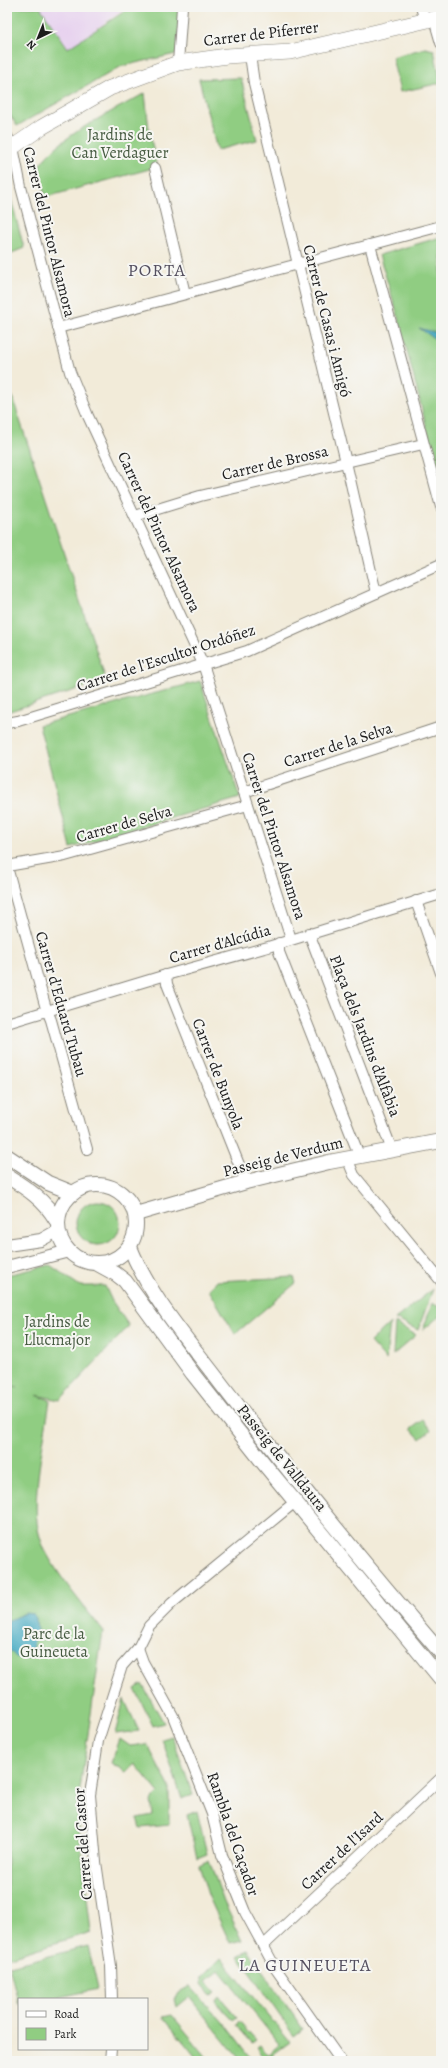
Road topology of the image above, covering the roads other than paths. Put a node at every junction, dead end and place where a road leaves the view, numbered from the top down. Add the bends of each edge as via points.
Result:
1 (182, 7) edge
2 (430, 16) edge
3 (441, 43) edge
4 (250, 55) junction
5 (178, 63) junction
6 (9, 144) edge
7 (155, 168) dead end
8 (441, 226) edge
9 (370, 245) junction
10 (296, 264) junction
11 (185, 294) junction
12 (58, 328) junction
13 (423, 444) junction
14 (346, 462) junction
15 (441, 507) edge
16 (135, 516) junction
17 (441, 564) edge
18 (376, 593) junction
19 (203, 664) junction
20 (7, 723) edge
21 (441, 727) edge
22 (244, 792) junction
23 (248, 805) junction
24 (7, 866) edge
25 (441, 894) edge
26 (416, 901) junction
27 (309, 933) junction
28 (291, 939) junction
29 (279, 943) junction
30 (441, 973) edge
31 (166, 975) junction
32 (47, 1011) junction
33 (7, 1023) edge
34 (441, 1141) edge
35 (87, 1149) dead end
36 (392, 1150) junction
37 (7, 1156) edge
38 (353, 1157) junction
39 (7, 1176) edge
40 (246, 1182) junction
41 (73, 1193) junction
42 (136, 1214) junction
43 (57, 1226) junction
44 (7, 1246) edge
45 (130, 1247) junction
46 (69, 1251) junction
47 (96, 1263) junction
48 (7, 1267) edge
49 (441, 1281) edge
50 (307, 1491) junction
51 (295, 1502) junction
52 (138, 1648) junction
53 (439, 1648) edge
54 (423, 1658) junction
55 (441, 1679) edge
56 (441, 1778) edge
57 (263, 1946) junction
58 (112, 1998) edge
59 (111, 2050) edge
60 (110, 2061) edge
61 (341, 2061) edge

1 - 5 street
2 - 3 street
2 - 4 main road, Carrer de Piferrer via 290,52
4 - 5 main road, Carrer de Piferrer
4 - 10 street, Carrer de Casas i Amigó via 254,83
5 - 6 main road, Carrer de Piferrer via 110,88
6 - 12 street, Carrer del Pintor Alsamora
7 - 11 street
8 - 9 street
9 - 10 street
9 - 13 street
10 - 11 street
10 - 14 street, Carrer de Casas i Amigó
11 - 12 street
12 - 16 street, Carrer del Pintor Alsamora via 70,372 88,416
13 - 14 street, Carrer de Brossa
13 - 15 street
14 - 16 street, Carrer de Brossa via 200,496
14 - 18 street, Carrer de Casas i Amigó
16 - 19 street, Carrer del Pintor Alsamora
17 - 18 street, Carrer de l'Escultor Ordóñez
18 - 19 street, Carrer de l'Escultor Ordóñez via 247,651
19 - 20 street, Carrer de l'Escultor Ordóñez via 18,722
19 - 22 street, Carrer del Pintor Alsamora
21 - 22 street, Carrer de la Selva
22 - 23 street, Carrer del Pintor Alsamora
23 - 24 street, Carrer de Selva via 65,856
23 - 28 street, Carrer del Pintor Alsamora
24 - 32 street, Carrer d'Eduard Tubau
25 - 26 street, Carrer d'Alcúdia
26 - 27 street, Carrer d'Alcúdia
26 - 30 street
27 - 28 street, Carrer d'Alcúdia
27 - 36 street, Plaça dels Jardins d'Alfàbia
28 - 29 street, Carrer d'Alcúdia
29 - 31 street, Carrer d'Alcúdia
29 - 38 street
31 - 32 street, Carrer d'Alcúdia
31 - 40 street, Carrer de Bunyola via 167,984
32 - 33 street, Carrer d'Alcúdia
32 - 35 street, Carrer d'Eduard Tubau
34 - 36 main road, Passeig de Verdum
36 - 38 main road, Passeig de Verdum
37 - 41 main road via 48,1183
38 - 40 main road, Passeig de Verdum
38 - 49 street via 354,1175
39 - 43 main road via 41,1200 50,1210
40 - 42 main road, Passeig de Verdum
41 - 42 main road via 95,1184 113,1188 123,1194
41 - 43 main road via 62,1206
42 - 45 main road via 136,1231
43 - 44 street via 41,1240
43 - 46 main road
45 - 47 main road via 107,1263
45 - 50 main road, Passeig de Valldaura via 150,1287 238,1405
46 - 47 main road via 80,1259
46 - 48 street
47 - 51 main road, Passeig de Valldaura via 125,1282 198,1380
50 - 51 main road
50 - 53 main road, Passeig de Valldaura
51 - 52 street, Carrer del Castor via 172,1602 150,1626
51 - 54 main road, Passeig de Valldaura
52 - 57 street, Rambla del Caçador via 173,1716 212,1814 222,1855 245,1912
52 - 58 street, Carrer del Castor via 120,1670 98,1741 90,1795 96,1869 111,1966
53 - 54 main road
54 - 55 main road, Passeig de Valldaura
56 - 57 street, Carrer de l'Isard
57 - 61 street, Rambla del Caçador via 276,1969
59 - 60 street

